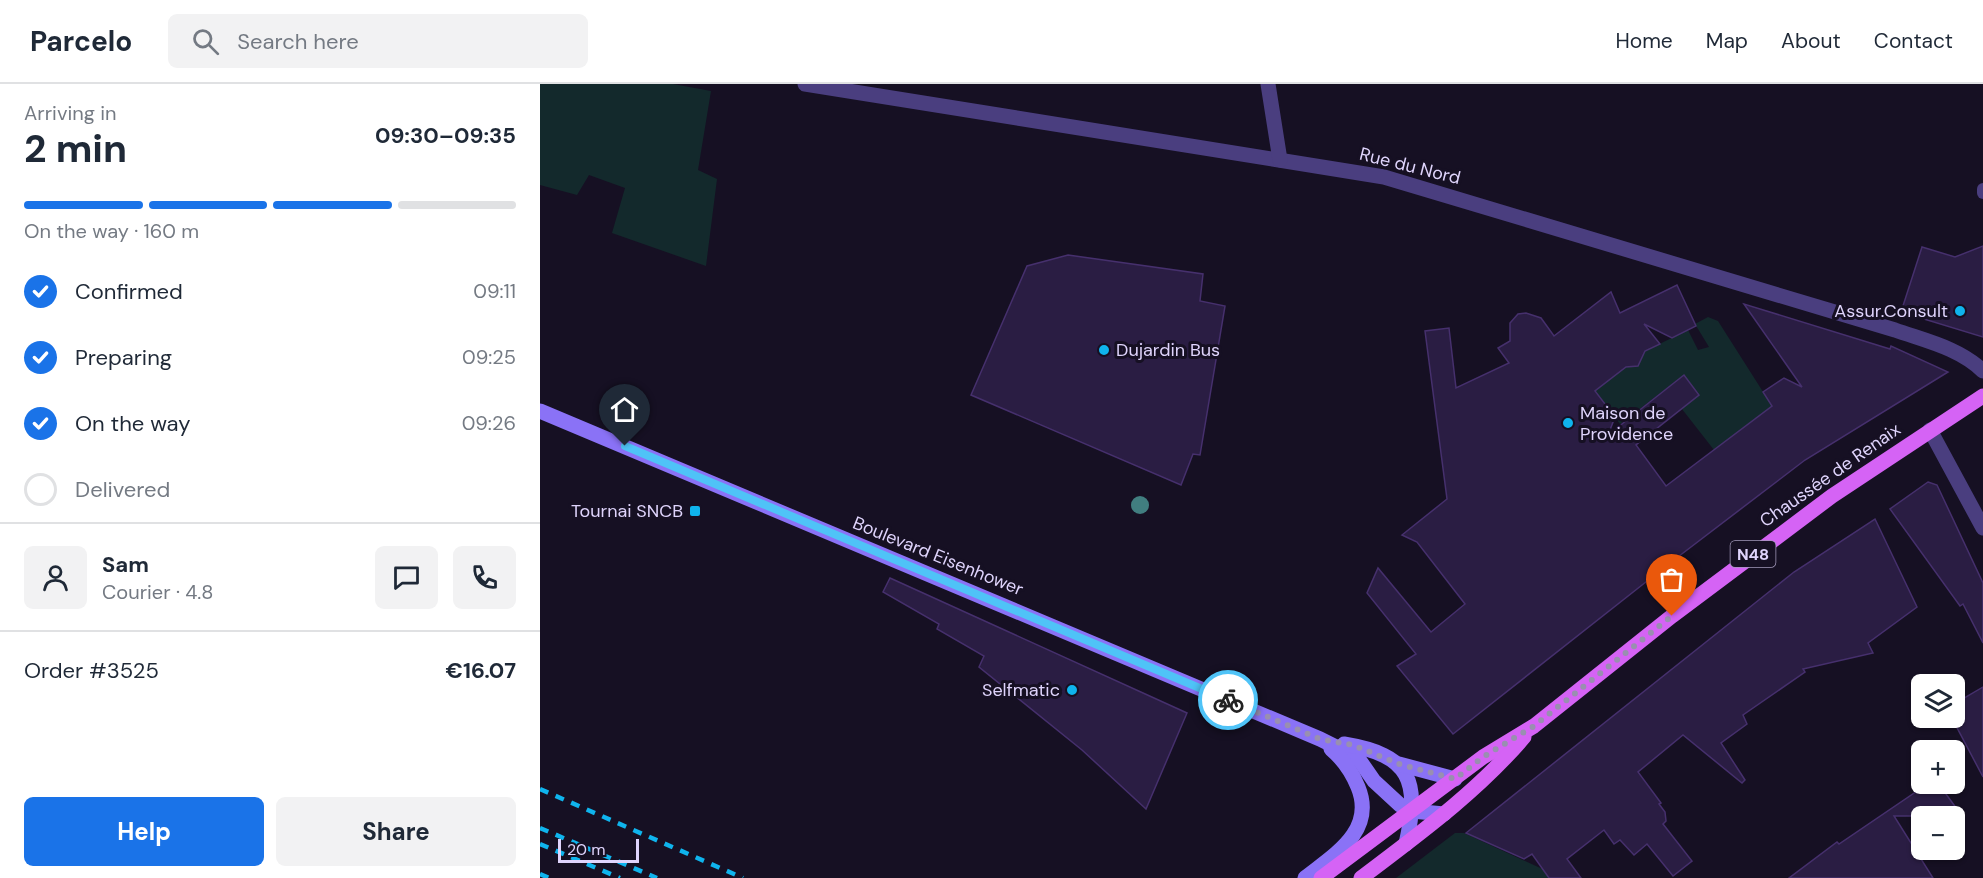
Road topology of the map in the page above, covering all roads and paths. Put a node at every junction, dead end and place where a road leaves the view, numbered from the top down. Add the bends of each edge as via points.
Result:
1 (805, 84) edge
2 (1268, 84) edge
3 (1280, 160) junction
4 (1983, 371) edge
5 (1983, 396) edge
6 (540, 411) edge
7 (1930, 429) junction
8 (1983, 528) edge
9 (1534, 726) junction
10 (1320, 739) junction
11 (1399, 764) junction
12 (1455, 779) junction
13 (1412, 812) junction
14 (1444, 814) junction
15 (1406, 844) junction
16 (1305, 878) edge
17 (1321, 878) edge
18 (1361, 878) edge

1 - 3 street, Rue du Nord
2 - 3 street
3 - 4 street, Rue du Nord via 1420,186 1895,330 1969,358
5 - 7 main road, Chaussée de Renaix / N48
6 - 10 street, Boulevard Eisenhower
7 - 8 street
7 - 9 main road, Chaussée de Renaix / N48 via 1750,556
9 - 12 main road, Chaussée de Renaix / N48
9 - 14 main road, Chaussée de Renaix / N48 via 1497,768
10 - 11 street, Boulevard Eisenhower via 1353,745
10 - 13 street, Boulevard Eisenhower via 1358,758 1384,792
10 - 16 street, Boulevard Eisenhower via 1348,768 1360,793 1362,816 1347,845
11 - 12 street, Boulevard Eisenhower
11 - 13 street via 1410,782
12 - 13 main road, Chaussée de Renaix / N48
13 - 14 street
13 - 15 street
13 - 17 main road, Chaussée de Renaix / N48
14 - 15 main road, Chaussée de Renaix / N48
15 - 18 main road, Chaussée de Renaix / N48

